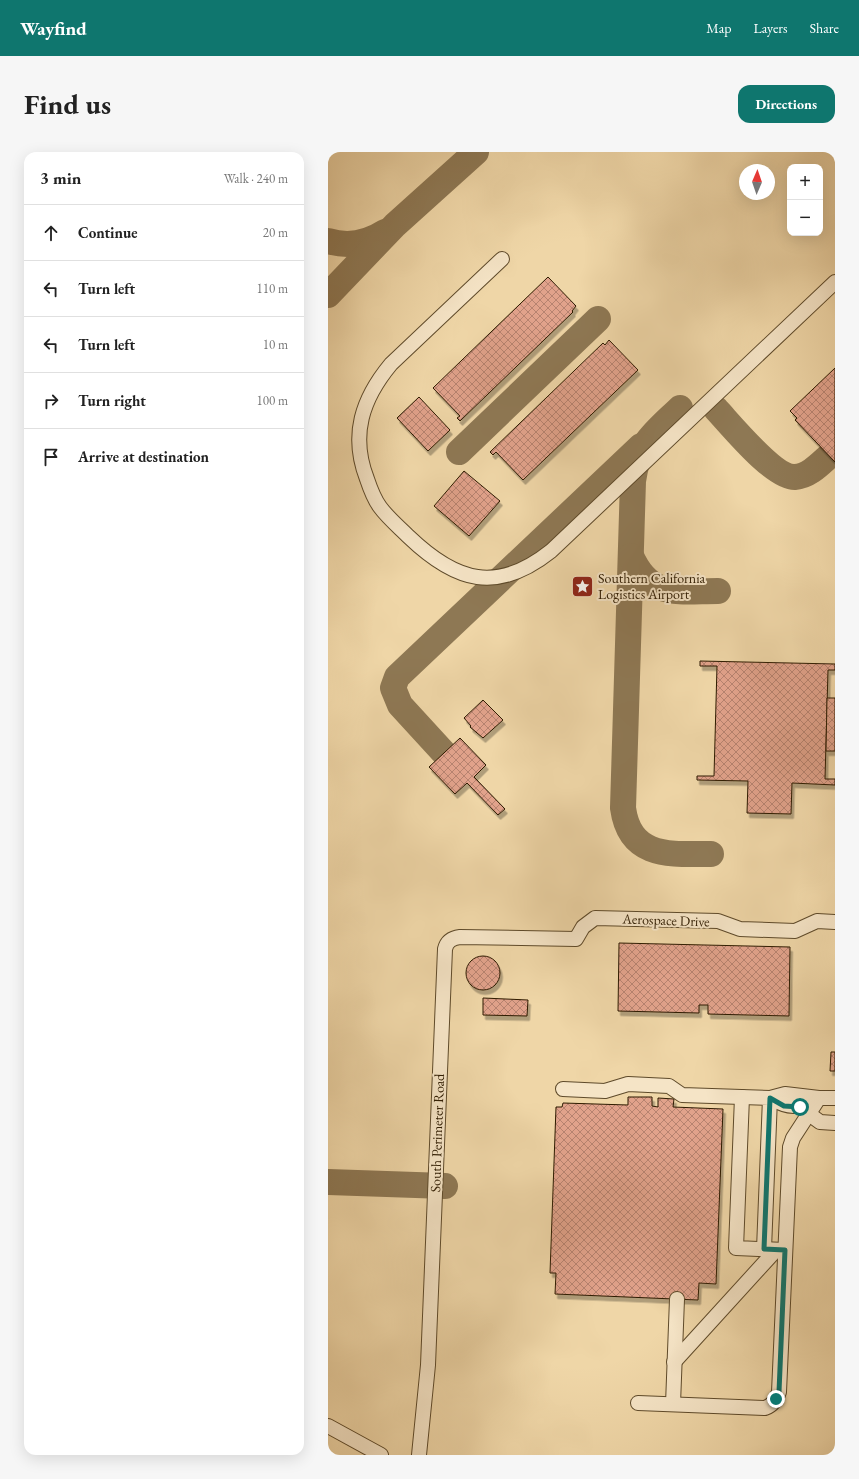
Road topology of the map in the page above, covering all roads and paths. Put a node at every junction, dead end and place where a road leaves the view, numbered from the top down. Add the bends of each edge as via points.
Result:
1 (502, 259) dead end
2 (835, 282) edge
3 (835, 922) edge
4 (576, 939) joint
5 (563, 1089) dead end
6 (742, 1097) junction
7 (770, 1098) junction
8 (819, 1098) junction
9 (835, 1098) edge
10 (809, 1114) junction
11 (835, 1122) edge
12 (775, 1250) junction
13 (677, 1299) dead end
14 (674, 1362) junction
15 (638, 1403) dead end
16 (673, 1404) junction
17 (328, 1426) edge
18 (381, 1455) edge
19 (419, 1455) edge

1 - 2 street via 391,364 369,396 359,430 362,466 378,505 387,517 429,556 443,565 481,577 502,577 518,572 551,551
3 - 4 street, Aerospace Drive via 817,922 795,931 740,929 718,921 595,918 583,927
4 - 19 street, South Perimeter Road via 460,936 446,944 428,1365
5 - 6 street via 605,1091 628,1084 669,1086 682,1095
6 - 7 street
6 - 12 street via 736,1248
7 - 8 street via 784,1106 800,1107
7 - 12 street
8 - 9 street
8 - 10 street
10 - 11 street via 820,1122
10 - 12 street via 790,1147
12 - 14 street
12 - 16 street via 779,1392 776,1399 771,1406 764,1408
13 - 14 street
14 - 16 street
15 - 16 street
17 - 18 street

